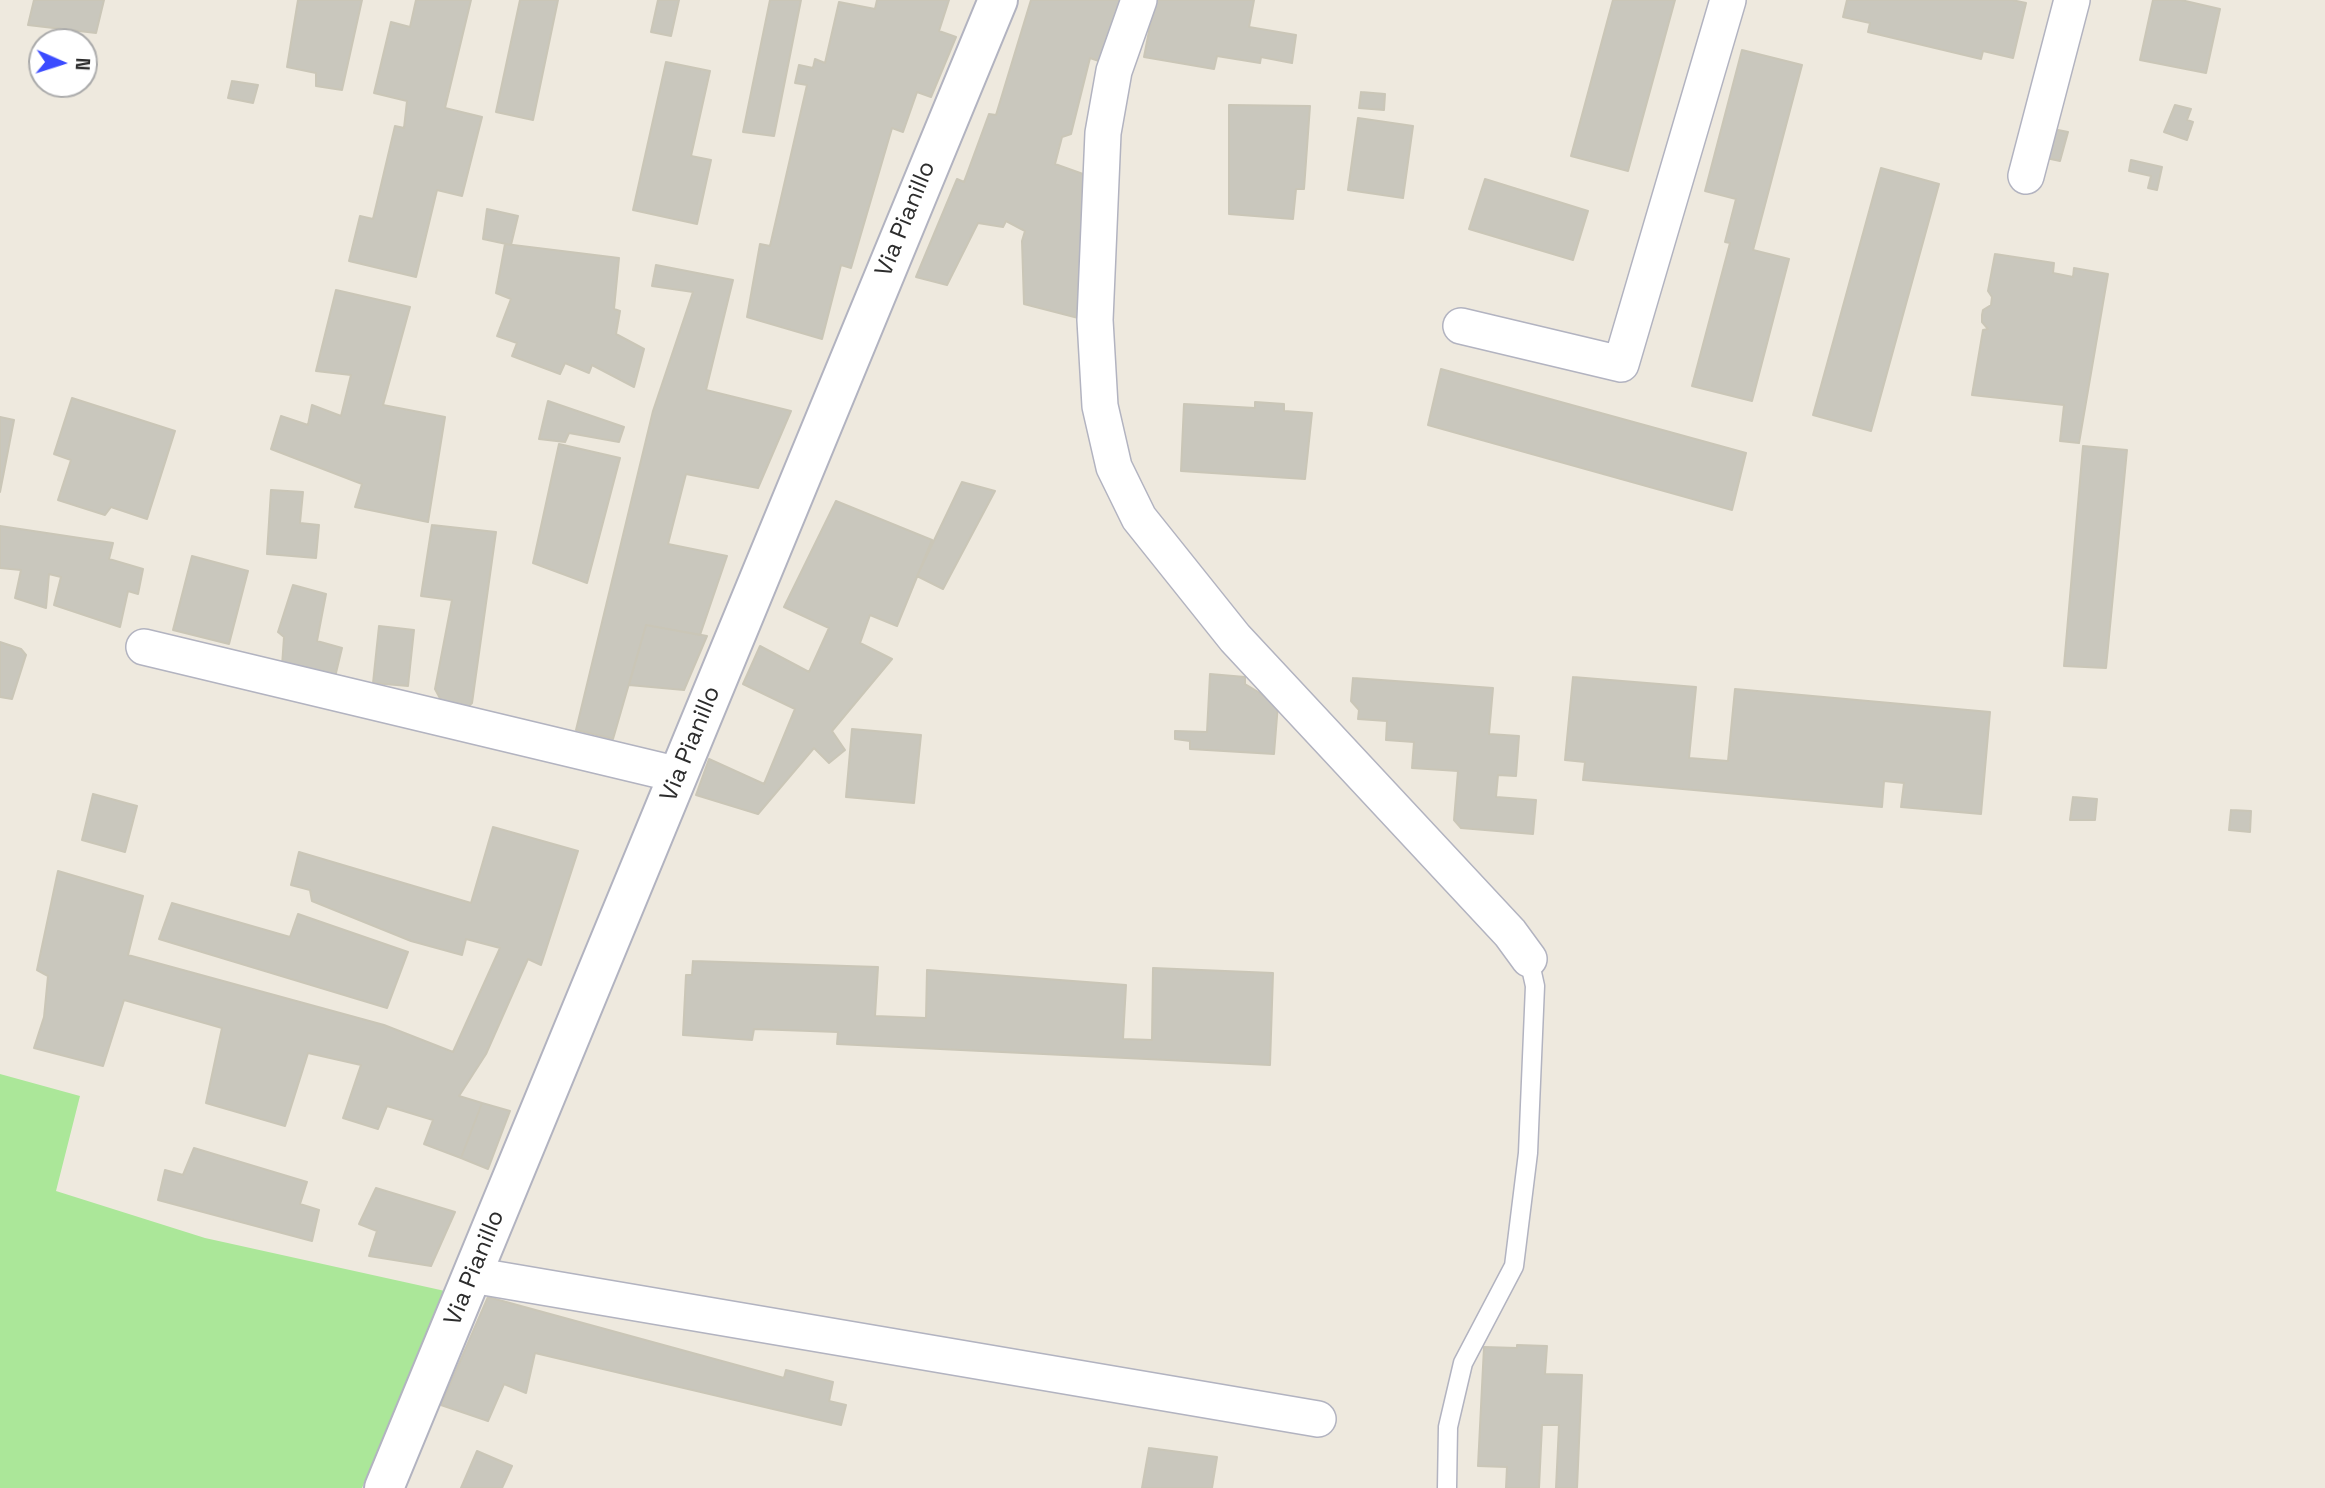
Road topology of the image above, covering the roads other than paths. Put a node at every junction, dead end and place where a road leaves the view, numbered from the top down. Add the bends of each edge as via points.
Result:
1 (998, 0) edge
2 (1139, 0) edge
3 (1728, 0) edge
4 (2072, 0) edge
5 (2026, 176) dead end
6 (1461, 326) dead end
7 (144, 647) dead end
8 (679, 775) junction
9 (1529, 959) joint
10 (472, 1275) junction
11 (1318, 1419) dead end
12 (384, 1488) edge
13 (1447, 1488) edge

1 - 8 street, Via Pianillo
2 - 9 street via 1114,71 1102,134 1095,320 1100,407 1114,467 1139,518 1235,638 1510,933
3 - 6 street via 1621,364
4 - 5 street
7 - 8 street
8 - 10 street, Via Pianillo
9 - 13 lane via 1535,986 1528,1139 1514,1266 1463,1363 1448,1427
10 - 11 street
10 - 12 street, Via Pianillo

